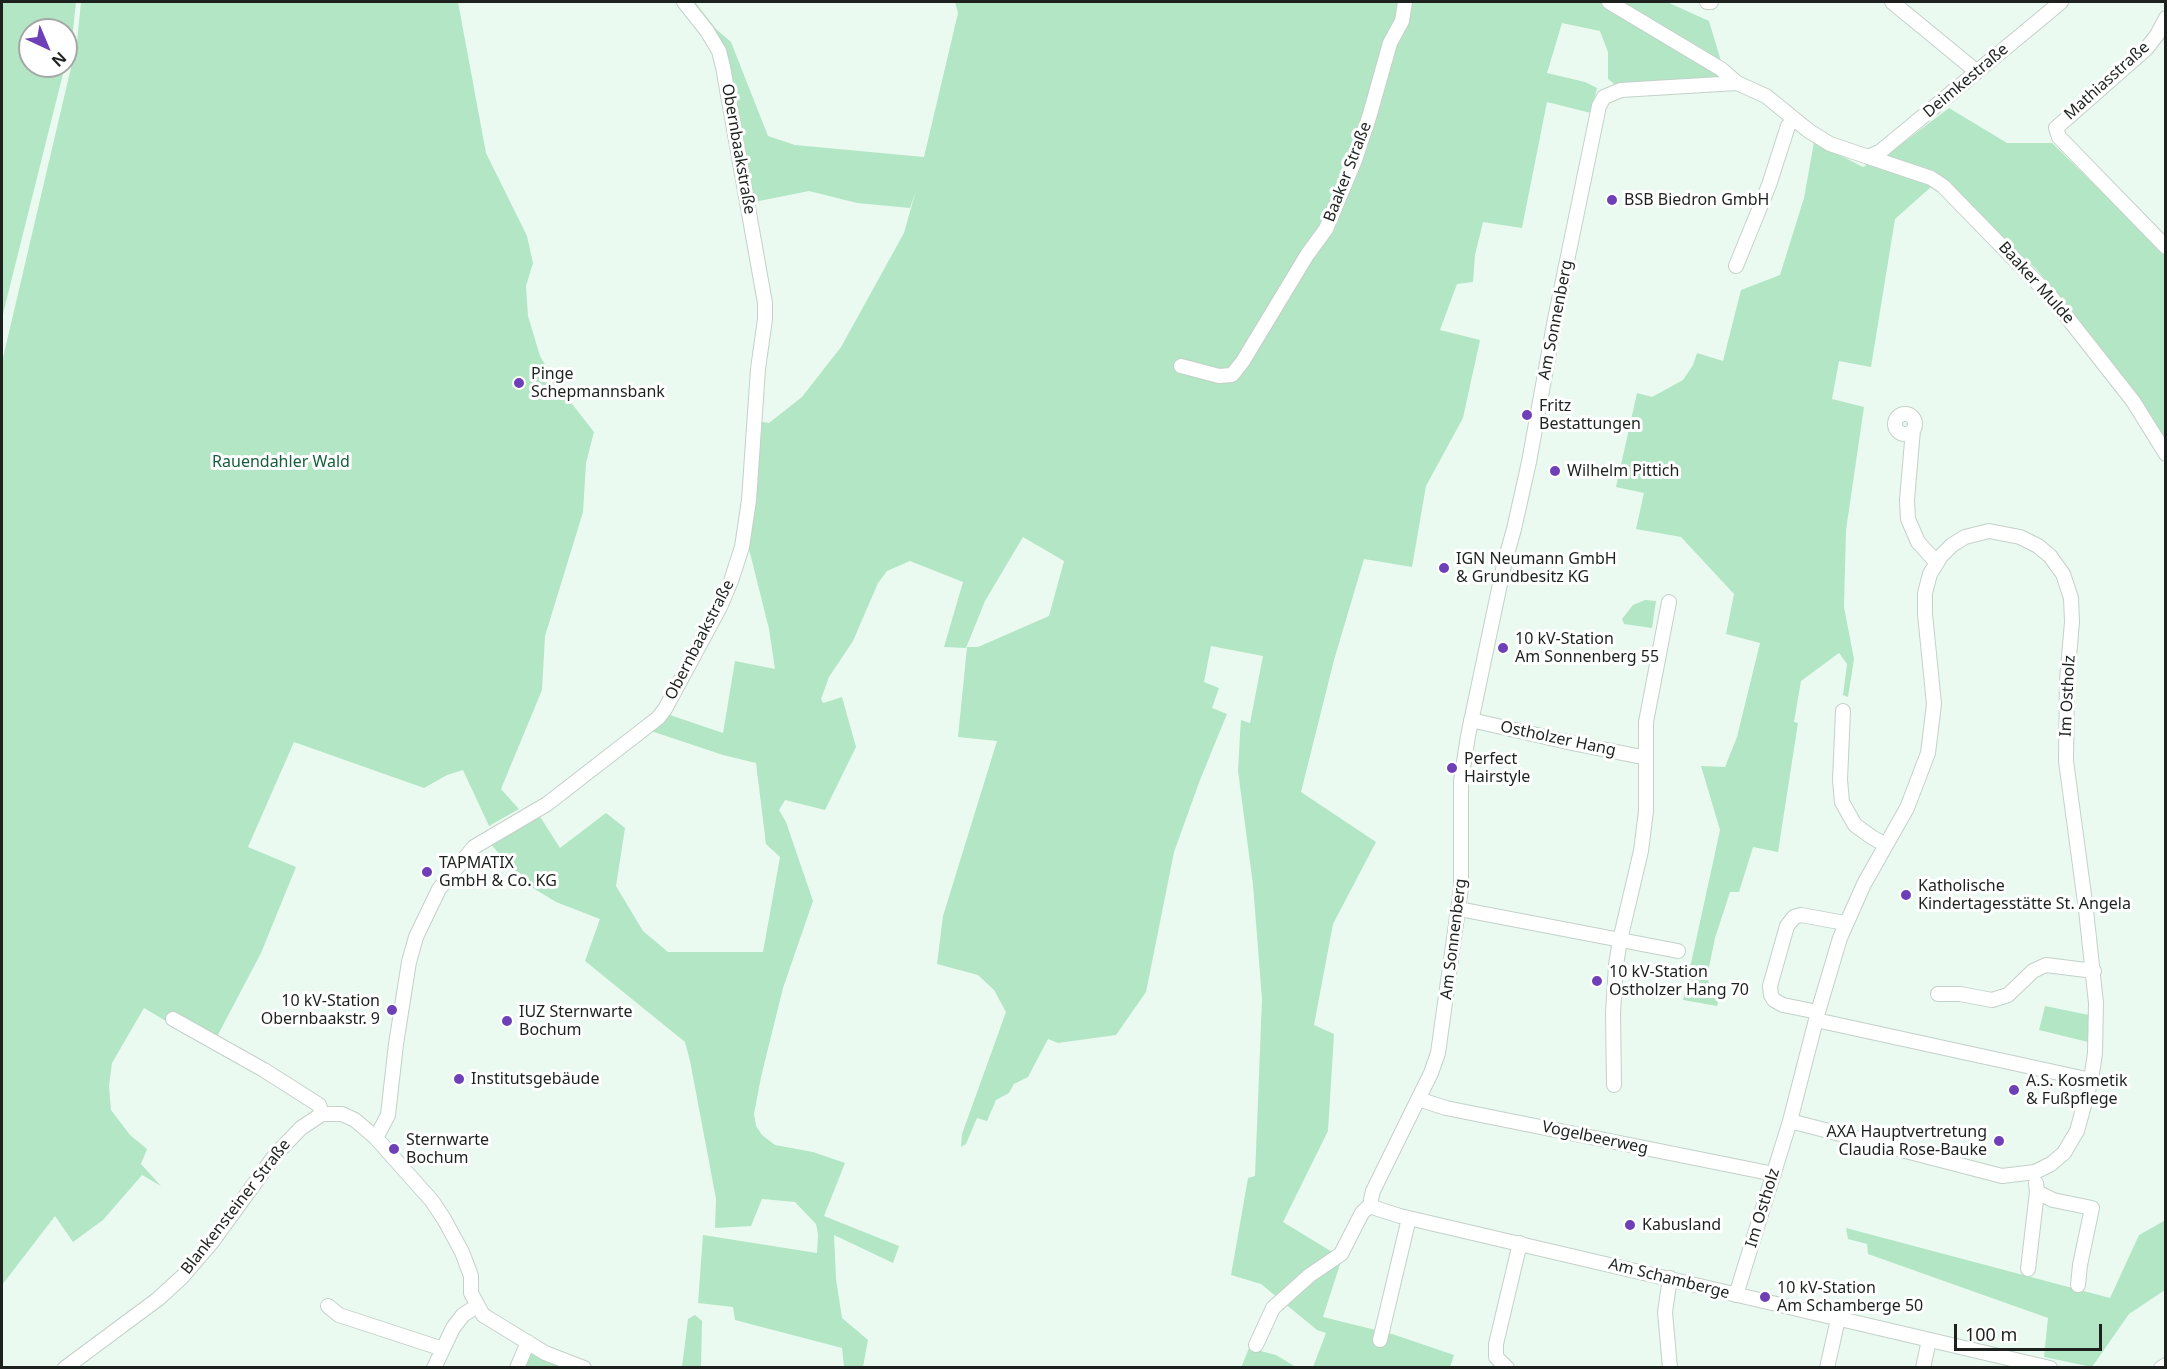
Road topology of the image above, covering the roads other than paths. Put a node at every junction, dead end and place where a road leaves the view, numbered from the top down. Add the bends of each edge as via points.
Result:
1 (684, 2) edge
2 (1405, 2) edge
3 (1609, 2) edge
4 (1892, 2) edge
5 (2061, 2) edge
6 (2166, 18) edge
7 (1976, 71) junction
8 (1737, 84) junction
9 (1794, 120) junction
10 (1868, 157) junction
11 (2166, 247) edge
12 (1736, 266) dead end
13 (1181, 366) dead end
14 (1913, 430) dead end
15 (2166, 454) edge
16 (1936, 562) junction
17 (1669, 602) dead end
18 (1843, 711) dead end
19 (1471, 720) junction
20 (1645, 756) junction
21 (1886, 845) junction
22 (1459, 909) junction
23 (1845, 923) junction
24 (1620, 940) junction
25 (1678, 951) dead end
26 (2094, 971) junction
27 (1938, 994) dead end
28 (1817, 1016) junction
29 (173, 1019) dead end
30 (2091, 1080) junction
31 (1614, 1085) dead end
32 (1418, 1099) junction
33 (322, 1114) junction
34 (1790, 1121) junction
35 (376, 1138) junction
36 (2035, 1172) junction
37 (1774, 1174) junction
38 (2037, 1192) junction
39 (1371, 1204) junction
40 (1409, 1218) junction
41 (1520, 1243) junction
42 (2028, 1269) dead end
43 (1670, 1278) junction
44 (2078, 1285) dead end
45 (1736, 1295) junction
46 (328, 1306) dead end
47 (477, 1306) junction
48 (1838, 1319) junction
49 (1380, 1340) dead end
50 (1929, 1340) junction
51 (528, 1342) junction
52 (1256, 1345) dead end
53 (443, 1349) junction
54 (2166, 1365) edge
55 (65, 1368) edge
56 (434, 1368) edge
57 (518, 1368) edge
58 (584, 1368) edge
59 (1507, 1368) edge
60 (1670, 1368) edge
61 (1827, 1368) edge
62 (1923, 1368) edge
63 (2050, 1368) edge
64 (2161, 1368) edge

1 - 35 street, Obernbaakstraße via 719,51 765,303 742,547 720,607 658,718 547,804 474,847 439,889 416,937 409,962 388,1115
2 - 13 street, Baaker Straße via 1355,160 1326,229 1232,375 1219,376
3 - 8 street via 1721,69
4 - 7 street
5 - 7 street, Deimkestraße
6 - 11 street, Mathiasstraße via 2146,49 2056,128 2058,137
7 - 10 street, Deimkestraße
8 - 9 street, Am Sonnenberg via 1766,96
8 - 19 street, Am Sonnenberg via 1621,90 1604,97 1599,106 1529,462
9 - 10 street, Am Sonnenberg via 1830,144
9 - 12 street via 1788,126
10 - 15 street, Baaker Mulde via 1931,178 1943,186 2052,298 2133,401
14 - 16 street via 1908,519 1918,542
16 - 21 street, Im Ostholz via 1925,600 1934,704 1932,738 1916,789
16 - 26 street, Im Ostholz via 1965,537 1989,531 2006,533 2045,552 2059,568 2069,589 2072,622 2066,761
17 - 20 street via 1646,722
18 - 21 street via 1842,802 1855,825
19 - 20 street, Ostholzer Hang
19 - 22 street, Am Sonnenberg via 1461,781
20 - 24 street via 1644,832
21 - 23 street, Im Ostholz
22 - 24 street
22 - 32 street, Am Sonnenberg via 1438,1053
23 - 28 street, Im Ostholz
23 - 28 street via 1801,915 1787,926 1770,986 1771,995 1783,1005
24 - 25 street
24 - 31 street via 1613,1013
26 - 27 street via 2046,964 2002,998
26 - 30 street, Im Ostholz via 2096,1032
28 - 30 street
28 - 34 street, Im Ostholz
29 - 33 street via 194,1026 319,1105
30 - 36 street, Im Ostholz via 2073,1140 2055,1161
32 - 37 street, Vogelbeerweg
32 - 39 street, Am Sonnenberg via 1373,1191
33 - 35 street via 342,1114
33 - 55 street, Blankensteiner Straße via 301,1128 276,1155 182,1277
34 - 36 street, Im Ostholz via 1982,1172 2011,1176
34 - 37 street, Im Ostholz
35 - 47 street via 444,1219 468,1267
36 - 38 street
37 - 45 street, Im Ostholz
38 - 42 street
38 - 44 street via 2053,1200 2092,1208
39 - 40 street
39 - 52 street, Am Sonnenberg via 1362,1213 1341,1254 1310,1275 1274,1308
40 - 41 street, Am Schamberge
40 - 49 street
41 - 43 street, Am Schamberge
41 - 59 street via 1495,1352
43 - 45 street, Am Schamberge
43 - 60 street via 1665,1312
45 - 48 street, Am Schamberge
46 - 53 street via 339,1316
47 - 51 street via 483,1315
47 - 53 street via 453,1328
48 - 50 street, Am Schamberge
48 - 61 street
50 - 62 street
50 - 63 street, Am Schamberge
51 - 57 street
51 - 58 street
53 - 56 street
54 - 64 street

